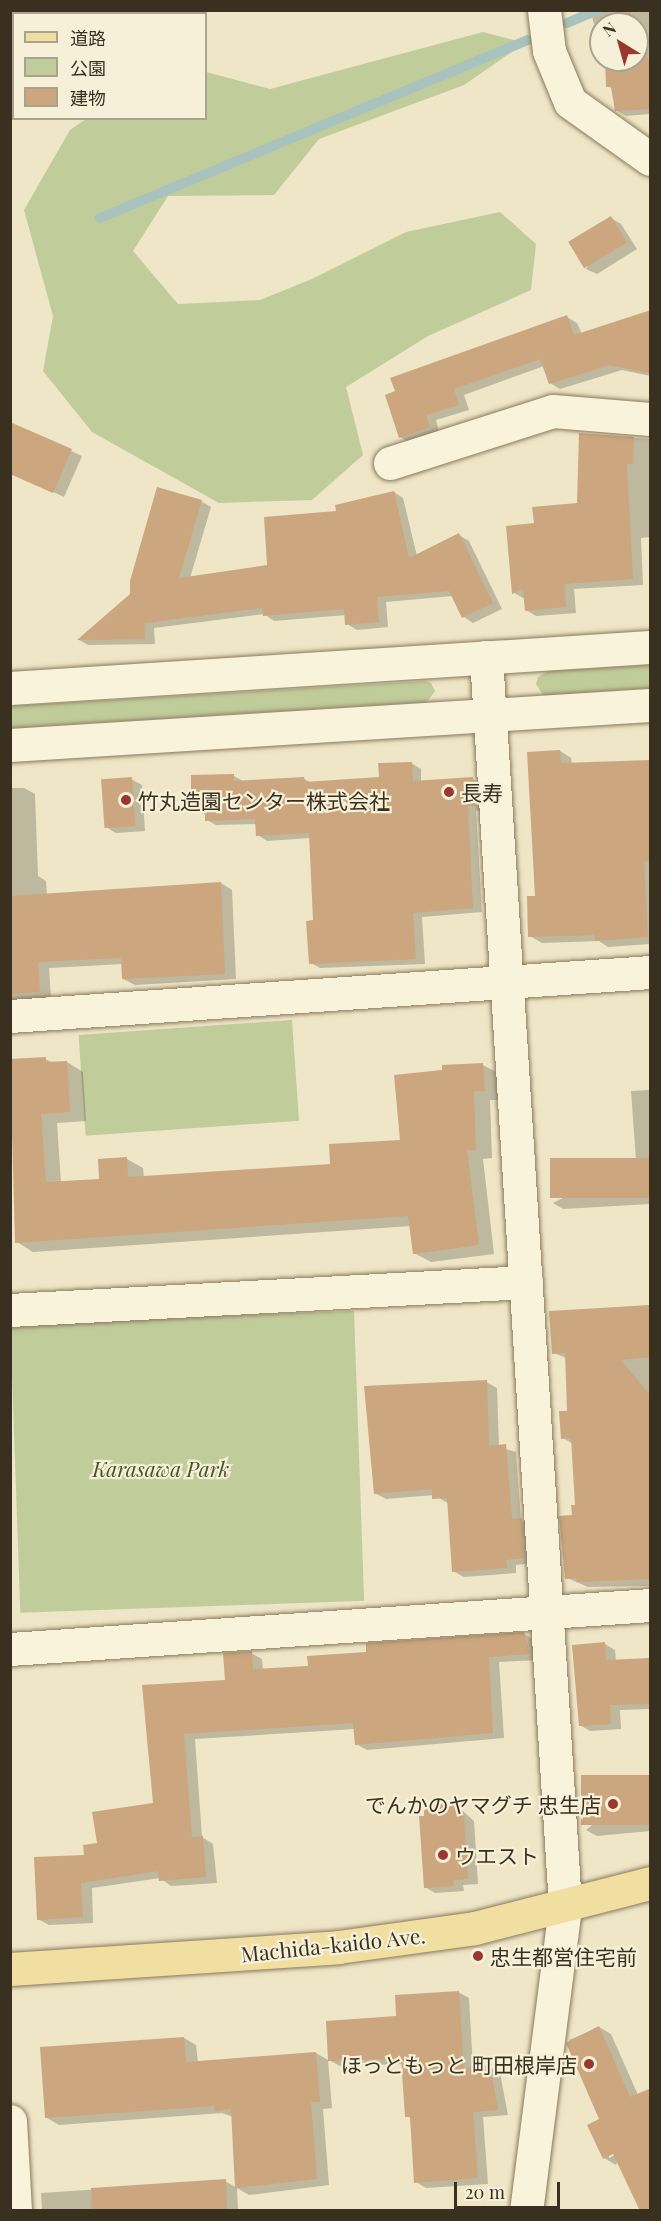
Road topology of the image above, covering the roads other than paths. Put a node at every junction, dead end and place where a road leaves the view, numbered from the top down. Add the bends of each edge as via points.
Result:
1 (544, 10) edge
2 (651, 159) edge
3 (651, 419) edge
4 (390, 463) dead end
5 (651, 647) edge
6 (486, 657) junction
7 (10, 688) edge
8 (651, 705) edge
9 (490, 715) junction
10 (10, 745) edge
11 (651, 972) edge
12 (507, 981) junction
13 (10, 1016) edge
14 (526, 1282) junction
15 (10, 1310) edge
16 (651, 1605) edge
17 (546, 1610) junction
18 (10, 1649) edge
19 (651, 1883) edge
20 (565, 1907) junction
21 (10, 1969) edge
22 (10, 2121) edge
23 (15, 2211) edge
24 (526, 2211) edge

1 - 2 street via 549,51 570,102
3 - 4 street via 634,421 553,411
5 - 6 street
6 - 7 street
6 - 9 street
8 - 9 street
9 - 10 street
9 - 12 street
11 - 12 street
12 - 13 street
12 - 14 street
14 - 15 street
14 - 17 street
16 - 17 street
17 - 18 street
17 - 20 street
19 - 20 main road, Machida-kaido Ave.
20 - 21 main road, Machida-kaido Ave. via 474,1928 338,1947
20 - 24 street
22 - 23 street

